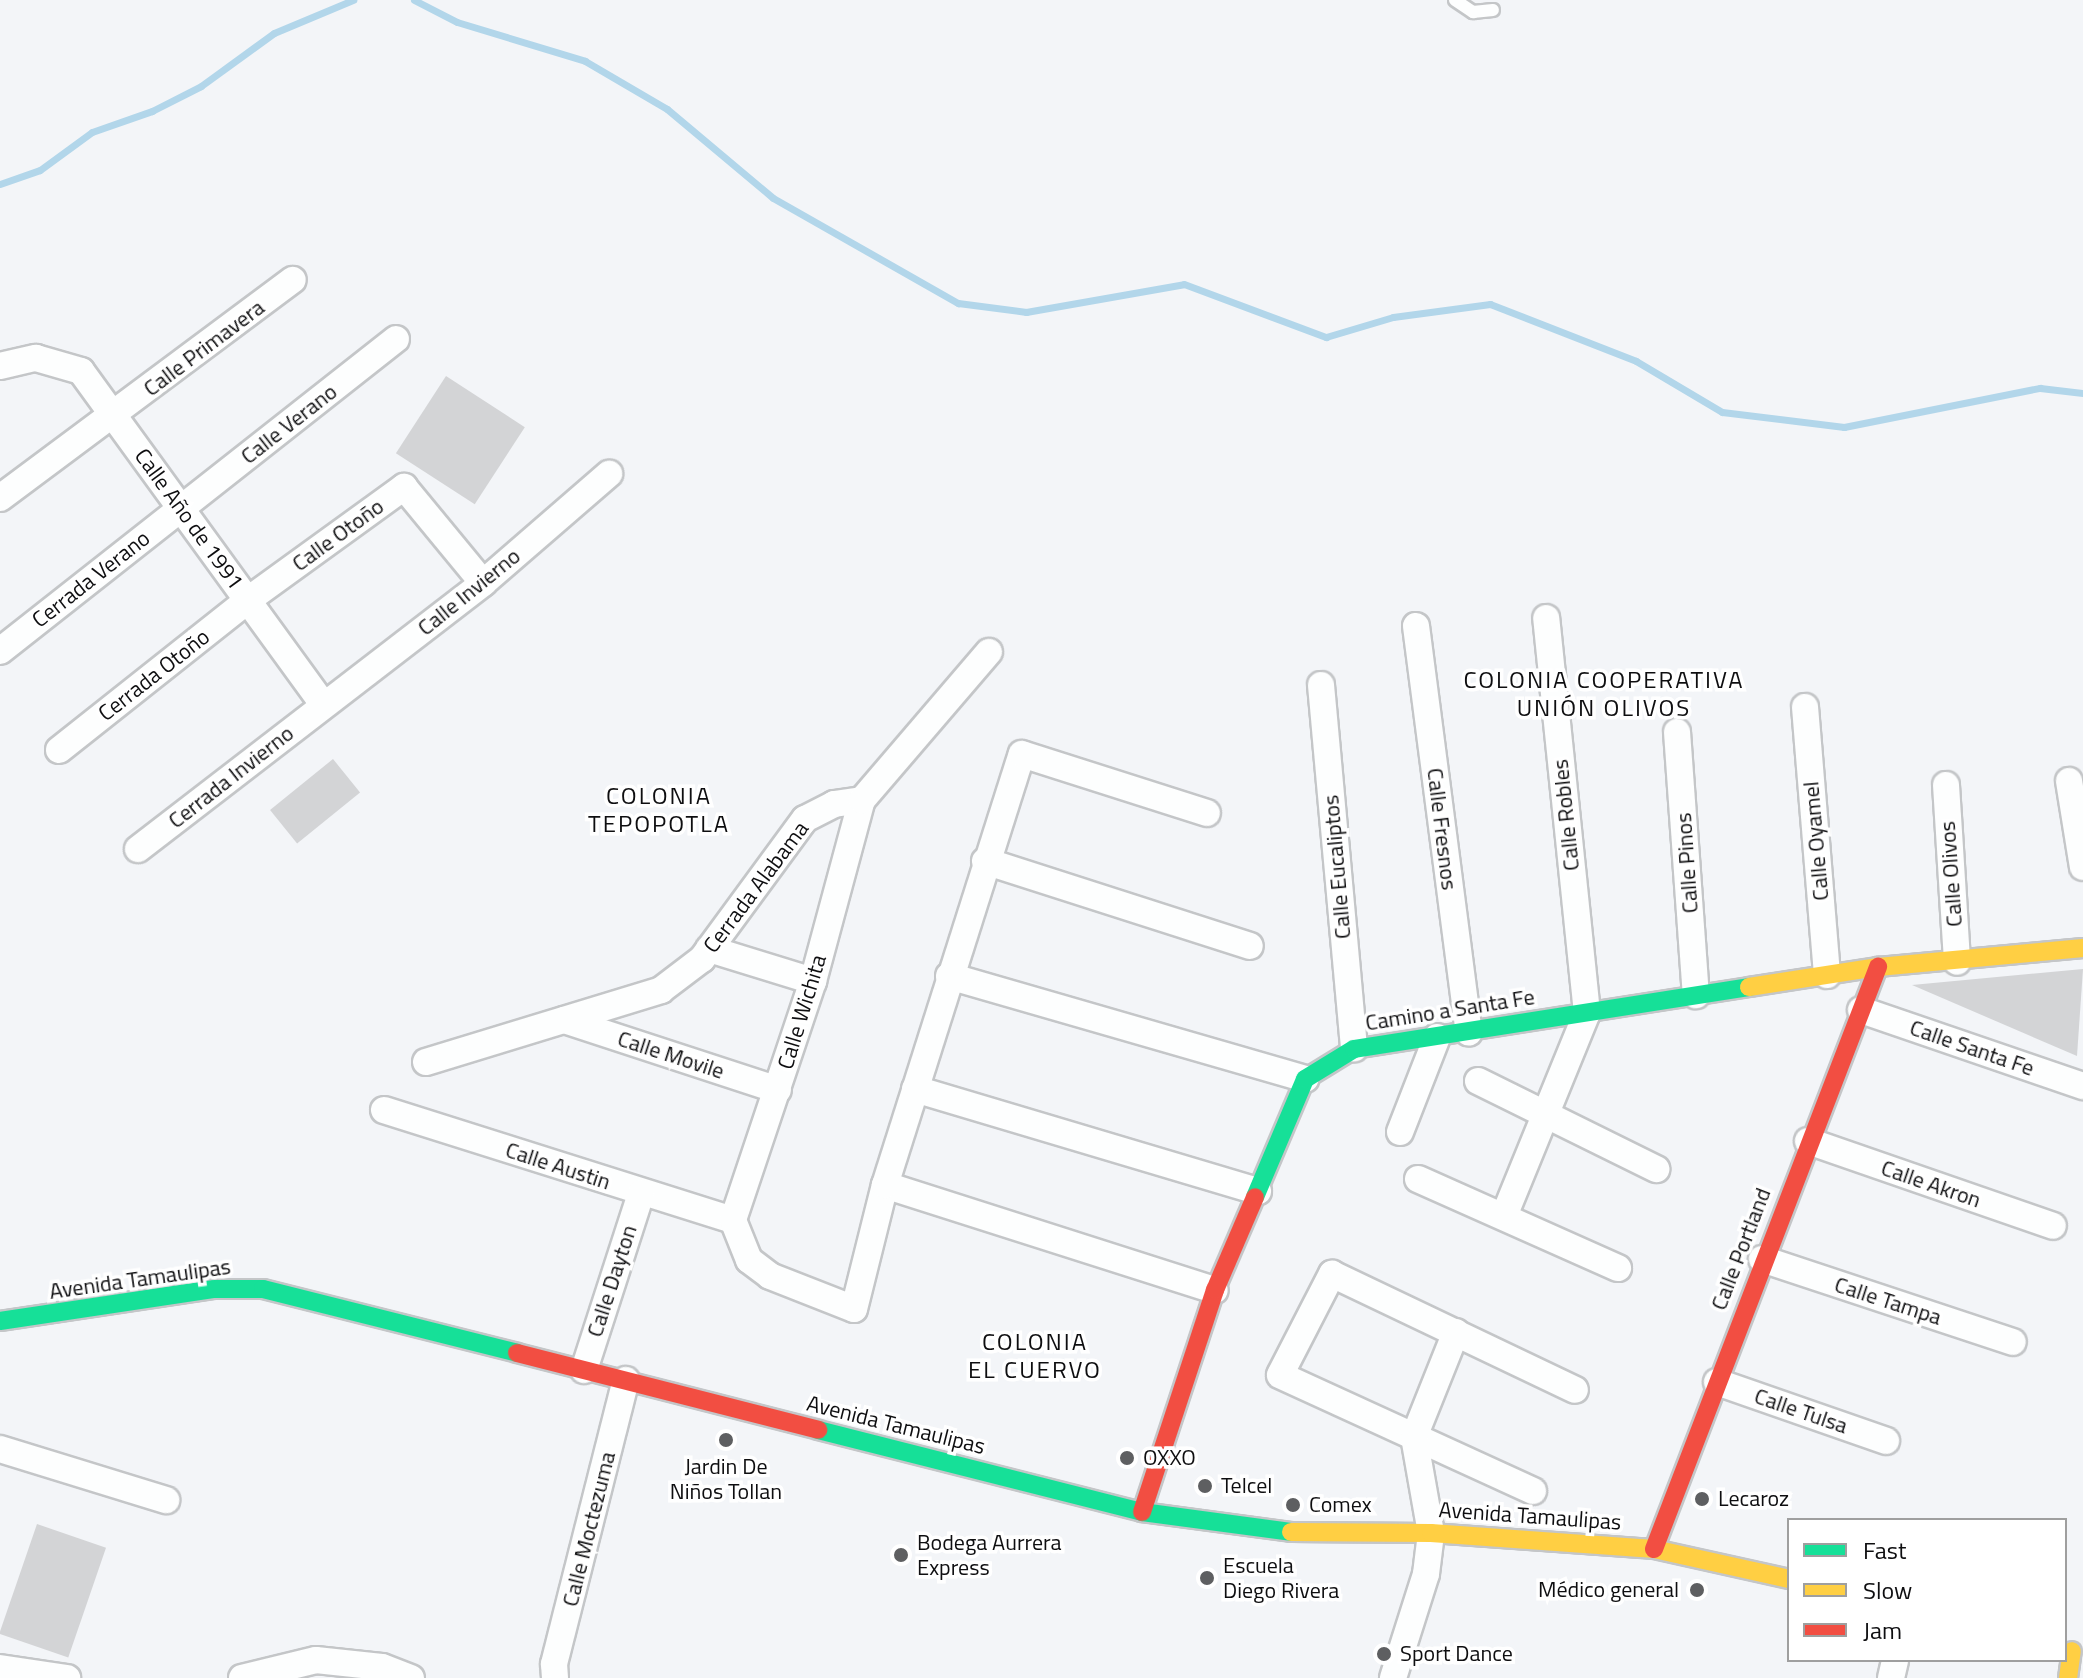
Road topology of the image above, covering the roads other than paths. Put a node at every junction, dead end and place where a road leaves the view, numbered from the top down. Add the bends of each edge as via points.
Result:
1 (1455, 0) edge
2 (1493, 10) dead end
3 (293, 280) dead end
4 (396, 339) dead end
5 (0, 366) edge
6 (114, 415) junction
7 (609, 474) dead end
8 (0, 498) edge
9 (181, 508) junction
10 (483, 583) junction
11 (248, 600) junction
12 (1546, 618) dead end
13 (1416, 626) dead end
14 (0, 651) edge
15 (989, 652) dead end
16 (1321, 685) dead end
17 (324, 705) junction
18 (1805, 707) dead end
19 (1677, 732) dead end
20 (59, 750) dead end
21 (2069, 781) dead end
22 (1946, 785) dead end
23 (862, 800) junction
24 (1207, 813) dead end
25 (138, 849) dead end
26 (985, 861) junction
27 (2083, 867) edge
28 (1250, 946) dead end
29 (2083, 948) edge
30 (709, 949) junction
31 (1957, 962) junction
32 (1878, 967) junction
33 (1827, 975) junction
34 (949, 976) junction
35 (813, 981) junction
36 (1696, 995) junction
37 (1861, 1010) junction
38 (1587, 1013) junction
39 (564, 1020) junction
40 (1469, 1033) junction
41 (1437, 1037) junction
42 (1354, 1049) junction
43 (426, 1062) dead end
44 (1305, 1079) junction
45 (1478, 1081) dead end
46 (2083, 1086) edge
47 (915, 1089) junction
48 (778, 1090) junction
49 (384, 1110) dead end
50 (1549, 1115) junction
51 (1400, 1132) dead end
52 (1808, 1141) junction
53 (1656, 1169) dead end
54 (1418, 1179) dead end
55 (885, 1185) junction
56 (1258, 1191) junction
57 (641, 1193) junction
58 (1504, 1216) junction
59 (733, 1220) junction
60 (2053, 1226) dead end
61 (1762, 1259) junction
62 (1618, 1268) dead end
63 (1215, 1290) junction
64 (4, 1325) edge
65 (1456, 1332) junction
66 (2013, 1342) dead end
67 (584, 1370) junction
68 (626, 1380) junction
69 (1717, 1382) junction
70 (1575, 1390) dead end
71 (1414, 1437) junction
72 (1886, 1441) dead end
73 (0, 1449) edge
74 (1533, 1491) dead end
75 (166, 1500) dead end
76 (1142, 1512) junction
77 (1431, 1533) junction
78 (1654, 1549) junction
79 (1787, 1579) edge
80 (2073, 1651) edge
81 (0, 1668) edge
82 (316, 1669) edge
83 (67, 1678) edge
84 (242, 1678) edge
85 (411, 1678) edge
86 (555, 1678) edge
87 (1393, 1678) edge
88 (2068, 1678) edge

1 - 2 lane via 1473,12
3 - 6 street, Calle Primavera
4 - 9 street, Calle Verano
5 - 6 street, Calle Año de 1991 via 36,358 81,371
6 - 8 street, Calle Primavera
6 - 9 street, Calle Año de 1991
7 - 10 street, Calle Invierno
9 - 11 street, Calle Año de 1991
9 - 14 street, Cerrada Verano
10 - 11 street, Calle Otoño via 404,487
10 - 17 street, Calle Invierno
11 - 17 street, Calle Año de 1991
11 - 20 street, Cerrada Otoño
12 - 38 street, Calle Robles
13 - 40 street, Calle Fresnos
15 - 23 street
16 - 42 street, Calle Eucaliptos
17 - 25 street, Cerrada Invierno
18 - 33 street, Calle Oyamel
19 - 36 street, Calle Pinos
21 - 27 street
22 - 31 street, Calle Olivos
23 - 30 street, Cerrada Alabama via 834,804 805,819
23 - 35 street, Calle Wichita
24 - 26 street via 1022,754
26 - 28 street
26 - 34 street
29 - 31 street, Camino a Santa Fe
30 - 35 street
30 - 39 street, Cerrada Alabama via 661,990
31 - 32 street, Camino a Santa Fe
32 - 33 street, Camino a Santa Fe
32 - 37 street, Calle Portland
33 - 36 street, Camino a Santa Fe
34 - 44 street
34 - 47 street
35 - 48 street, Calle Wichita
36 - 38 street, Camino a Santa Fe
37 - 46 street, Calle Santa Fe
37 - 52 street, Calle Portland
38 - 40 street, Camino a Santa Fe
38 - 50 street
39 - 43 street, Cerrada Alabama
39 - 48 street, Calle Movile
40 - 41 street, Camino a Santa Fe
41 - 42 street, Camino a Santa Fe
41 - 51 street
42 - 44 street, Camino a Santa Fe
44 - 56 street
45 - 50 street
47 - 55 street
47 - 56 street
48 - 59 street, Calle Wichita
49 - 57 street, Calle Austin
50 - 53 street
50 - 58 street
52 - 60 street, Calle Akron
52 - 61 street, Calle Portland
54 - 58 street
55 - 59 street via 854,1309 770,1276 749,1260
55 - 63 street
56 - 63 street
57 - 59 street, Calle Austin
57 - 67 street, Calle Dayton
58 - 62 street
61 - 66 street, Calle Tampa
61 - 69 street, Calle Portland
63 - 76 street
64 - 67 street, Avenida Tamaulipas via 215,1289 263,1289
65 - 70 street
65 - 71 street
65 - 71 street via 1332,1274 1280,1375
67 - 68 street, Avenida Tamaulipas
68 - 76 street, Avenida Tamaulipas
68 - 86 street, Calle Moctezuma via 554,1664
69 - 72 street, Calle Tulsa
69 - 78 street, Calle Portland
71 - 74 street
71 - 77 street
73 - 75 street
76 - 77 street, Avenida Tamaulipas via 1300,1533
77 - 78 street, Avenida Tamaulipas
77 - 87 street via 1426,1574
78 - 79 street, Avenida Tamaulipas
80 - 88 street
81 - 83 street
82 - 84 street
82 - 85 street via 382,1667

